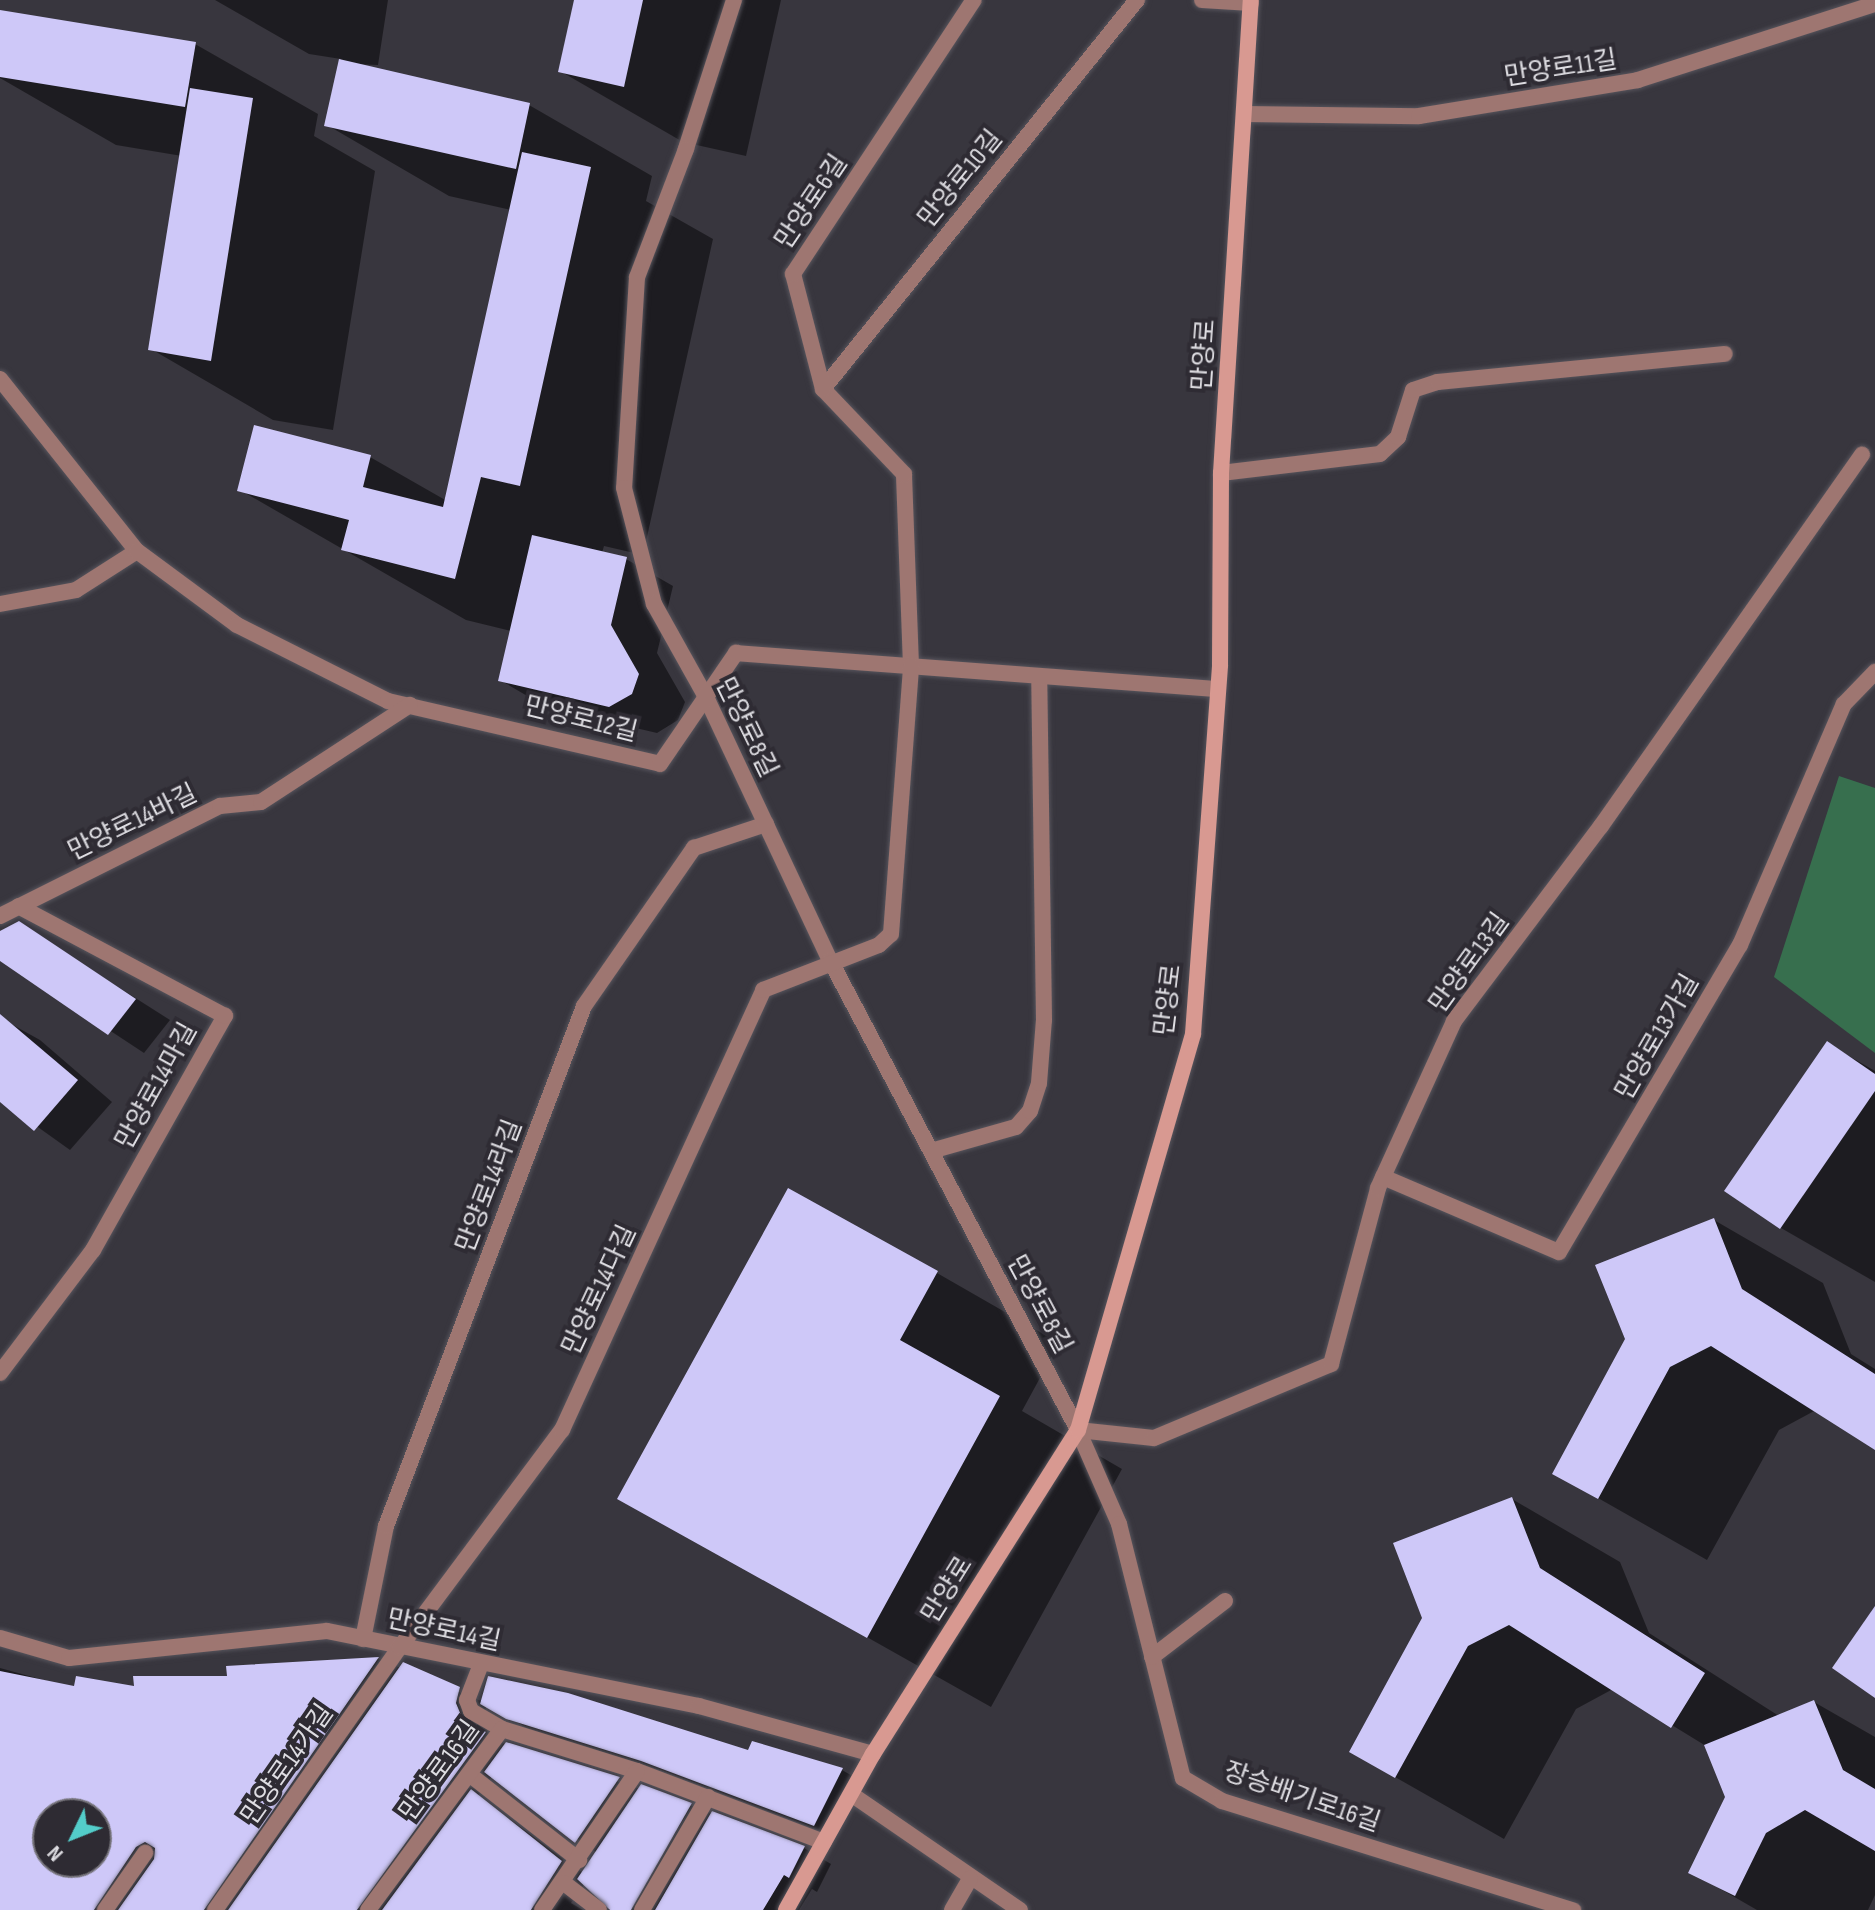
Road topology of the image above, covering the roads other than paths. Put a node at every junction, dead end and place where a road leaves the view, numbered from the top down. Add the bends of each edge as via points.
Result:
1 (734, 0) edge
2 (974, 0) edge
3 (1137, 0) edge
4 (1202, 0) edge
5 (1251, 1) edge
6 (1875, 4) edge
7 (1244, 114) junction
8 (1725, 354) dead end
9 (0, 379) edge
10 (823, 389) junction
11 (1862, 455) dead end
12 (1221, 473) junction
13 (137, 551) junction
14 (0, 604) edge
15 (911, 666) junction
16 (1875, 672) edge
17 (1039, 676) junction
18 (1218, 689) junction
19 (706, 697) junction
20 (410, 705) junction
21 (766, 824) junction
22 (18, 906) junction
23 (0, 916) edge
24 (830, 960) junction
25 (931, 1151) junction
26 (1383, 1177) junction
27 (0, 1373) edge
28 (1078, 1430) junction
29 (1225, 1601) dead end
30 (0, 1638) edge
31 (363, 1639) junction
32 (400, 1647) junction
33 (1152, 1657) junction
34 (481, 1664) junction
35 (502, 1729) junction
36 (873, 1754) junction
37 (637, 1771) junction
38 (469, 1774) junction
39 (851, 1794) junction
40 (708, 1797) junction
41 (824, 1842) junction
42 (145, 1853) dead end
43 (579, 1860) junction
44 (970, 1879) junction
45 (564, 1883) junction
46 (105, 1910) edge
47 (215, 1910) edge
48 (368, 1910) edge
49 (542, 1910) edge
50 (599, 1910) edge
51 (642, 1910) edge
52 (786, 1910) edge
53 (952, 1910) edge
54 (1020, 1910) edge
55 (1573, 1910) edge

1 - 19 street, 만양로8길 via 637,277 624,488 654,604
2 - 10 street, 만양로6길 via 793,274
3 - 10 street, 만양로10길
4 - 5 street
5 - 7 street, 만양로
6 - 7 street, 만양로11길 via 1638,80 1419,116
7 - 12 street, 만양로
8 - 12 street via 1438,382 1413,390 1398,437 1380,454
9 - 13 street, 만양로12길
10 - 15 street, 만양로6길 via 904,474
11 - 26 street, 만양로13길 via 1601,826 1454,1021
12 - 18 street, 만양로
13 - 14 street via 76,590
13 - 20 street, 만양로12길 via 237,625 388,701
15 - 17 street, 만양로12길
15 - 19 street, 만양로12길 via 736,653
15 - 24 street, 만양로14다길 via 891,934 879,945
16 - 26 street, 만양로13가길 via 1844,704 1740,945 1559,1252
17 - 18 street, 만양로12길
17 - 25 street via 1044,1020 1039,1083 1030,1111 1016,1127
18 - 28 street, 만양로 via 1193,1034
19 - 20 street, 만양로12길 via 660,764
19 - 21 street, 만양로8길
20 - 22 street, 만양로14바길 via 261,802 220,806
21 - 24 street, 만양로8길
21 - 31 street, 만양로14라길 via 694,848 584,1006 386,1526
22 - 23 street, 만양로14바길
22 - 27 street, 만양로14마길 via 225,1016 93,1250
24 - 25 street, 만양로8길
24 - 32 street, 만양로14다길 via 763,990 562,1430
25 - 28 street, 만양로8길
26 - 28 street, 만양로13길 via 1331,1364 1154,1438
28 - 33 street, 장승배기로16길 via 1119,1524
28 - 36 street, 만양로
29 - 33 street
30 - 31 street, 만양로14길 via 69,1658 327,1631
31 - 32 street, 만양로14길
32 - 34 street, 만양로14길
32 - 47 street, 만양로14가길
33 - 55 street, 장승배기로16길 via 1183,1778 1222,1801
34 - 35 street, 만양로16길 via 467,1700 471,1711
34 - 36 street, 만양로14길 via 699,1706
35 - 37 street
35 - 38 street, 만양로16길
36 - 39 street, 만양로
37 - 40 street
37 - 43 street
38 - 43 street
38 - 48 street, 만양로16길
39 - 41 street, 만양로
39 - 44 street
40 - 41 street
40 - 51 street
41 - 52 street, 만양로
42 - 46 street
43 - 45 street
44 - 53 street
44 - 54 street
45 - 49 street
45 - 50 street

